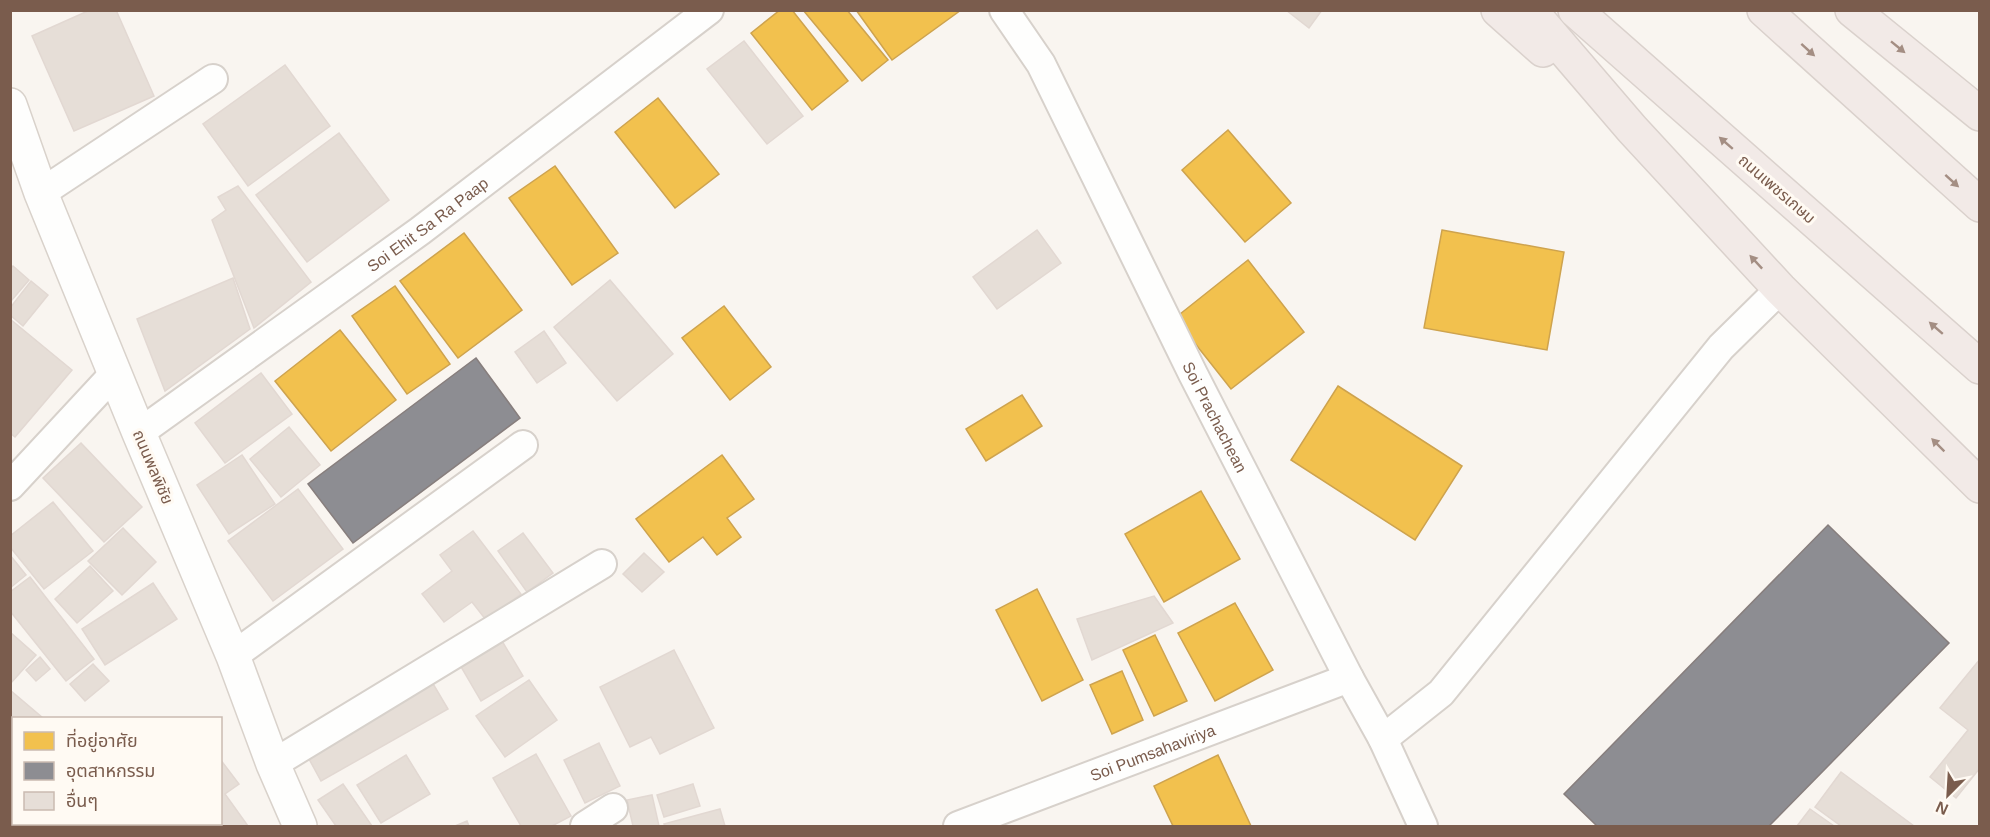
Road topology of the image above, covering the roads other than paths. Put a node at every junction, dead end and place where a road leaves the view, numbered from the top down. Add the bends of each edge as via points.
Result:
1 (710, 10) edge
2 (1004, 10) edge
3 (1498, 10) edge
4 (1530, 10) edge
5 (1575, 10) edge
6 (1764, 10) edge
7 (1852, 10) edge
8 (213, 79) dead end
9 (10, 105) edge
10 (1980, 114) edge
11 (1632, 129) junction
12 (41, 193) junction
13 (1980, 206) edge
14 (1780, 289) junction
15 (1980, 367) edge
16 (115, 373) junction
17 (139, 433) junction
18 (523, 445) dead end
19 (10, 486) edge
20 (1980, 486) edge
21 (602, 564) dead end
22 (233, 656) junction
23 (1349, 678) junction
24 (1383, 739) junction
25 (273, 764) junction
26 (613, 808) dead end
27 (300, 826) edge
28 (585, 826) edge
29 (958, 826) edge
30 (1423, 826) edge

1 - 17 street, Soi Ehit Sa Ra Paap via 420,231
2 - 23 street, Soi Prachachean via 1041,64 1193,374
3 - 11 highway
4 - 11 highway
15 -> 5 highway, ถนนเพชรเกษม
6 -> 13 highway
7 -> 10 highway
8 - 12 street
9 - 12 street, ถนนพลพิชัย
14 -> 11 highway
12 - 16 street, ถนนพลพิชัย
20 -> 14 highway
14 - 24 street via 1721,347 1441,693
16 - 17 street, ถนนพลพิชัย
16 - 19 street
17 - 22 street, ถนนพลพิชัย
18 - 22 street
21 - 25 street
22 - 25 street, ถนนพลพิชัย
23 - 24 street, Soi Prachachean
23 - 29 street, Soi Pumsahaviriya
24 - 30 street, Soi Prachachean
25 - 27 street, ถนนพลพิชัย
26 - 28 street

